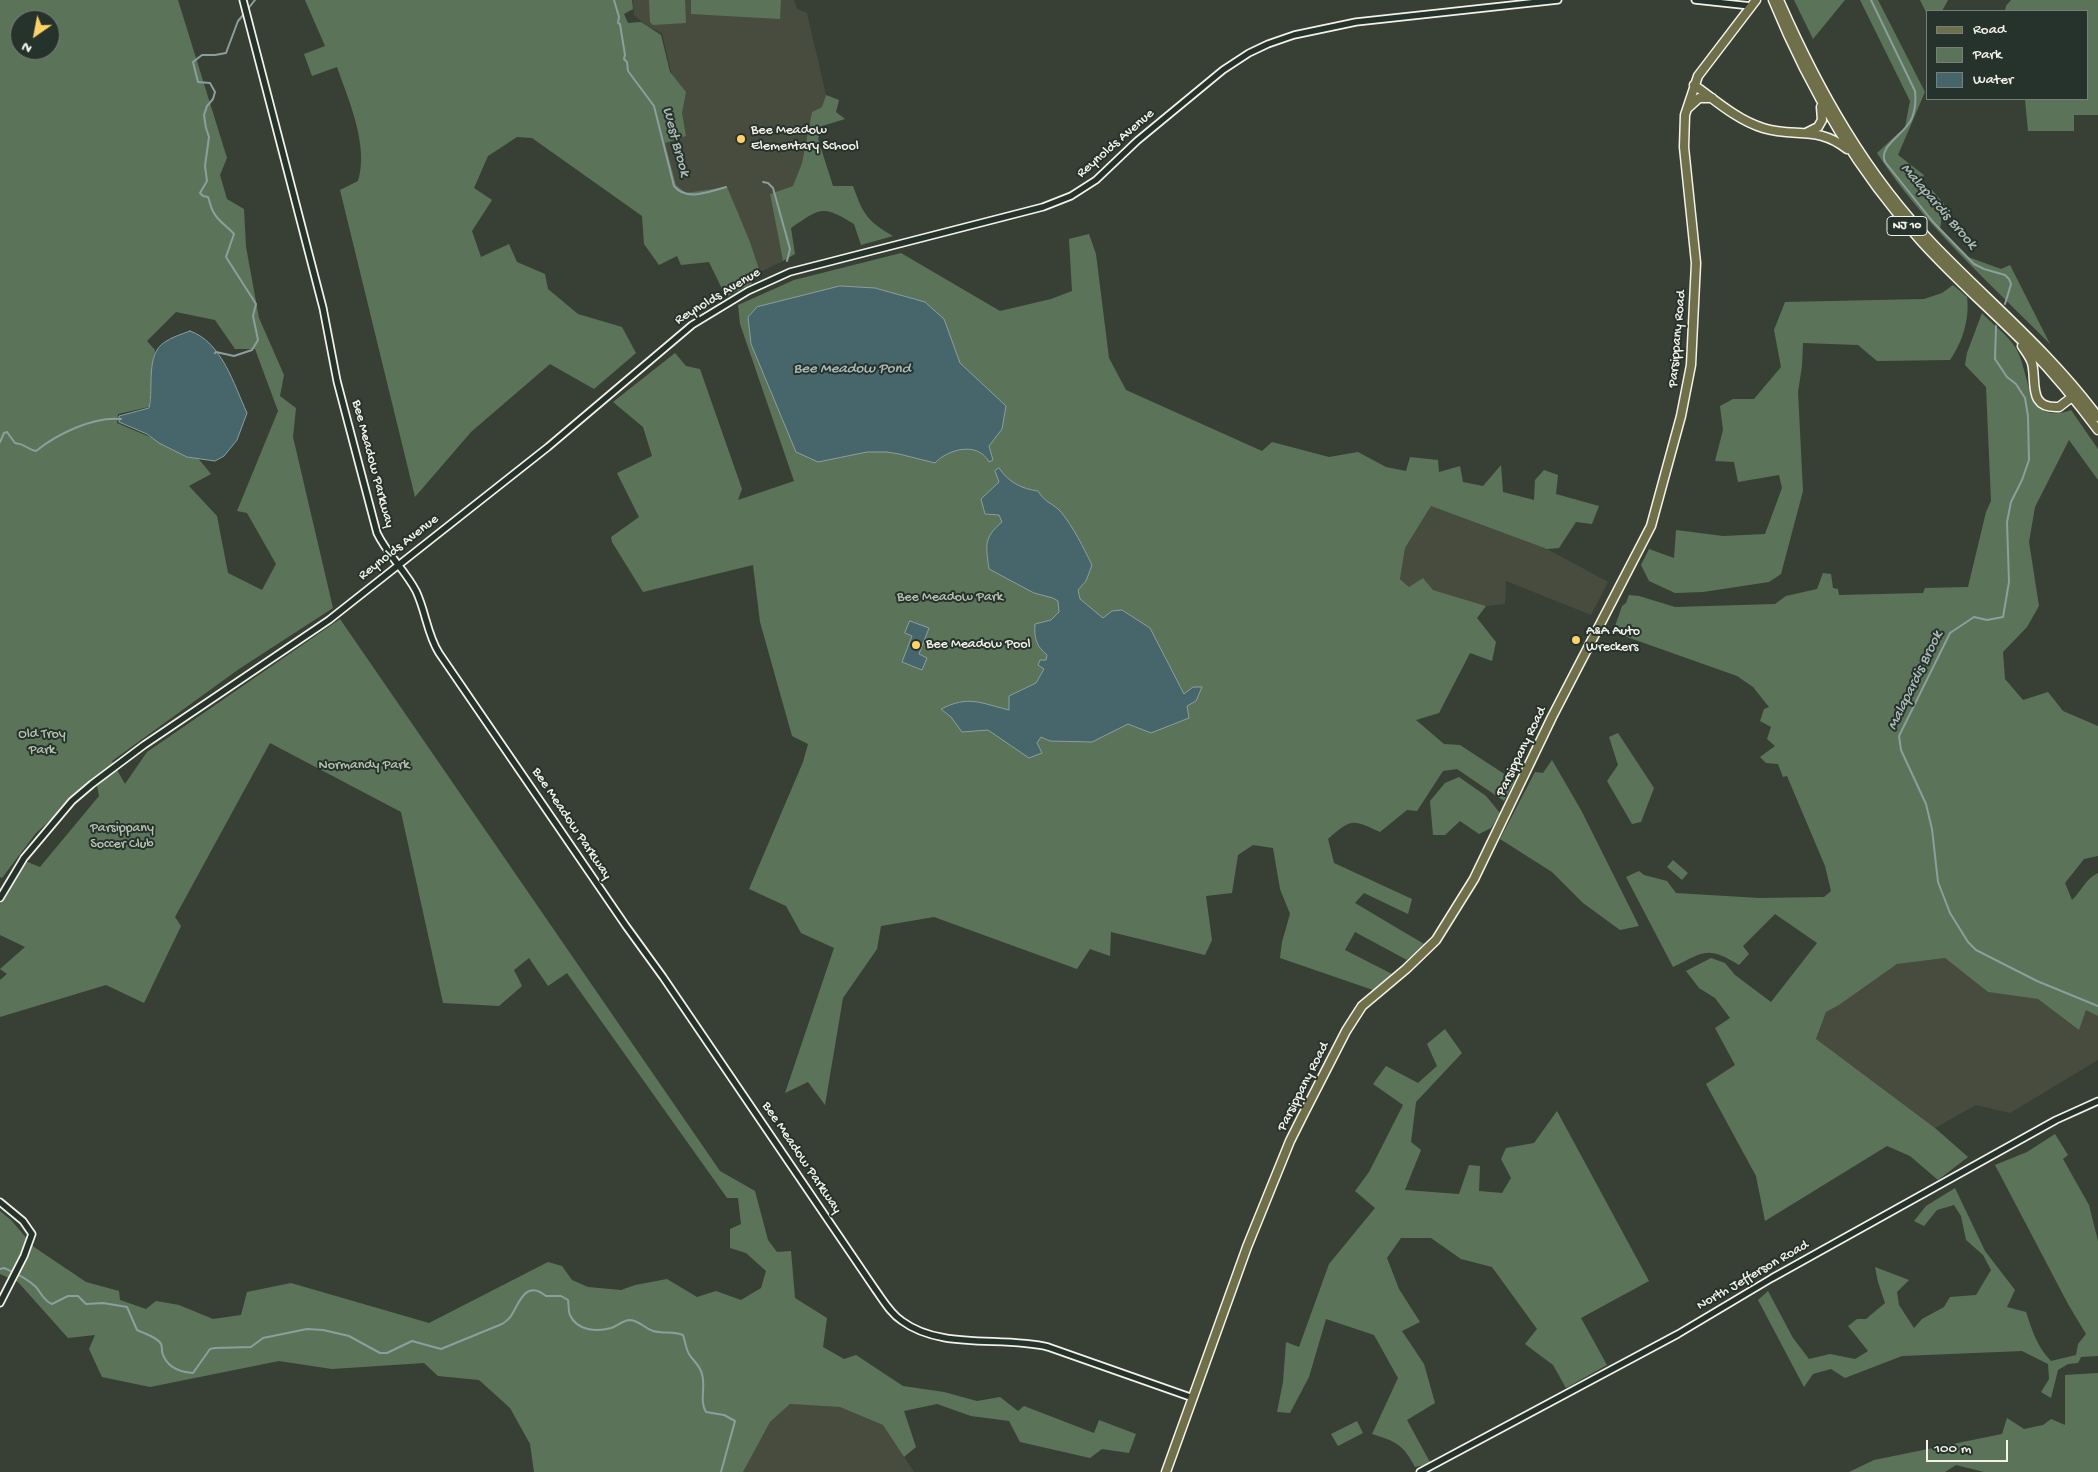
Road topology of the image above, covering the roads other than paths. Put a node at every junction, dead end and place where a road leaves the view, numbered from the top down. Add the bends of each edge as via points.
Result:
1 (243, 0) edge
2 (1479, 0) edge
3 (1558, 0) edge
4 (1695, 0) edge
5 (1773, 0) edge
6 (1779, 0) edge
7 (1754, 3) edge
8 (1482, 8) junction
9 (1694, 85) junction
10 (1712, 98) junction
11 (1818, 98) junction
12 (1687, 109) junction
13 (1808, 132) junction
14 (1852, 153) junction
15 (2011, 330) junction
16 (2072, 397) junction
17 (2098, 417) edge
18 (2098, 430) edge
19 (398, 565) junction
20 (0, 898) edge
21 (2098, 1101) edge
22 (0, 1202) edge
23 (0, 1303) edge
24 (1193, 1398) junction
25 (1166, 1472) edge
26 (1420, 1472) edge

1 - 19 street, Bee Meadow Parkway via 323,308 330,351 370,508 381,542
2 - 8 street
3 - 8 street, Reynolds Avenue
4 - 7 street
5 - 11 main road, NJ 10
6 - 17 main road, NJ 10 via 1835,113 1896,201 1934,244 2051,360
7 - 9 main road, Parsippany Road via 1705,65
8 - 19 street, Reynolds Avenue via 1356,22 1268,44 1223,70 1137,141 1096,180 1071,196 1043,208 801,269 763,283 678,335 548,447
9 - 10 main road
9 - 12 main road, Parsippany Road
10 - 12 main road via 1699,98
10 - 13 main road via 1762,128
11 - 13 main road via 1822,120
11 - 14 main road, NJ 10
12 - 24 main road, Parsippany Road via 1684,147 1696,263 1693,334 1687,392 1656,514 1474,879 1436,940 1364,1004 1346,1032 1290,1141 1268,1192
13 - 14 main road via 1832,138
14 - 15 main road, NJ 10 via 1915,234
15 - 16 main road, NJ 10
15 - 16 main road via 2029,357 2036,397 2055,407
16 - 18 main road, NJ 10
19 - 20 street, Reynolds Avenue via 329,620 152,739 92,784 72,801 24,858
19 - 24 street, Bee Meadow Parkway via 416,592 439,654 895,1316 910,1327 938,1337 1048,1347
21 - 26 street, North Jefferson Road via 2047,1125 1678,1334
22 - 23 street via 23,1221 32,1234
24 - 25 main road, Parsippany Road

